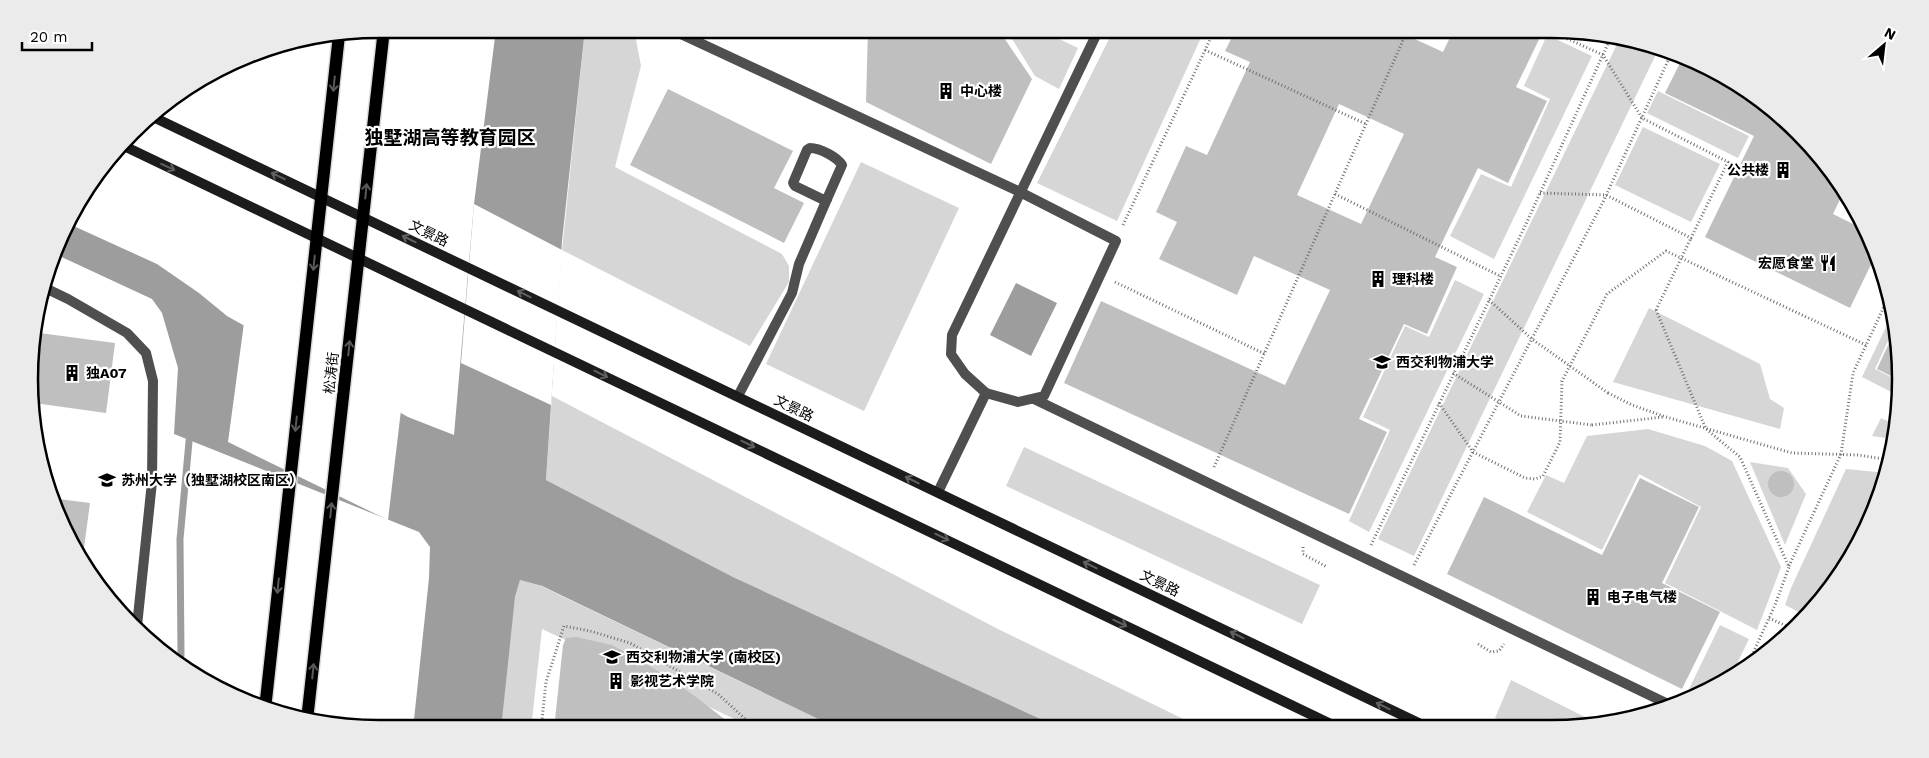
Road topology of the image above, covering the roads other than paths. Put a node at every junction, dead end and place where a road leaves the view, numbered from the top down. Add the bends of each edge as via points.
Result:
1 (383, 38) edge
2 (689, 38) edge
3 (1095, 38) edge
4 (339, 40) edge
5 (158, 119) edge
6 (128, 148) edge
7 (1020, 192) junction
8 (322, 197) junction
9 (828, 199) junction
10 (363, 217) junction
11 (317, 238) junction
12 (359, 257) junction
13 (49, 290) edge
14 (986, 393) junction
15 (738, 396) junction
16 (1034, 399) junction
17 (938, 492) junction
18 (138, 620) edge
19 (266, 701) edge
20 (1662, 701) edge
21 (308, 713) edge
22 (1322, 720) edge
23 (1412, 720) edge

10 -> 1 main road, 松涛街
2 - 7 lane
3 - 7 lane
4 -> 8 main road, 松涛街
8 -> 5 main road, 文景路
6 -> 11 main road
7 - 14 lane via 952,334 952,354 965,374
7 - 16 lane via 1116,241 1044,396
8 - 10 main road, 文景路
8 - 11 main road, 松涛街
9 - 9 lane via 842,165 838,160 810,148 793,183 824,200
9 - 15 lane via 799,264 792,293
10 - 12 main road, 松涛街
15 -> 10 main road, 文景路
11 - 12 main road
11 -> 19 main road, 松涛街
21 -> 12 main road, 松涛街
12 -> 22 main road
13 - 18 lane via 127,333 146,353 153,381 152,482
14 - 16 lane via 1018,402
14 - 17 lane
17 -> 15 main road, 文景路
16 - 20 lane
23 -> 17 main road, 文景路

